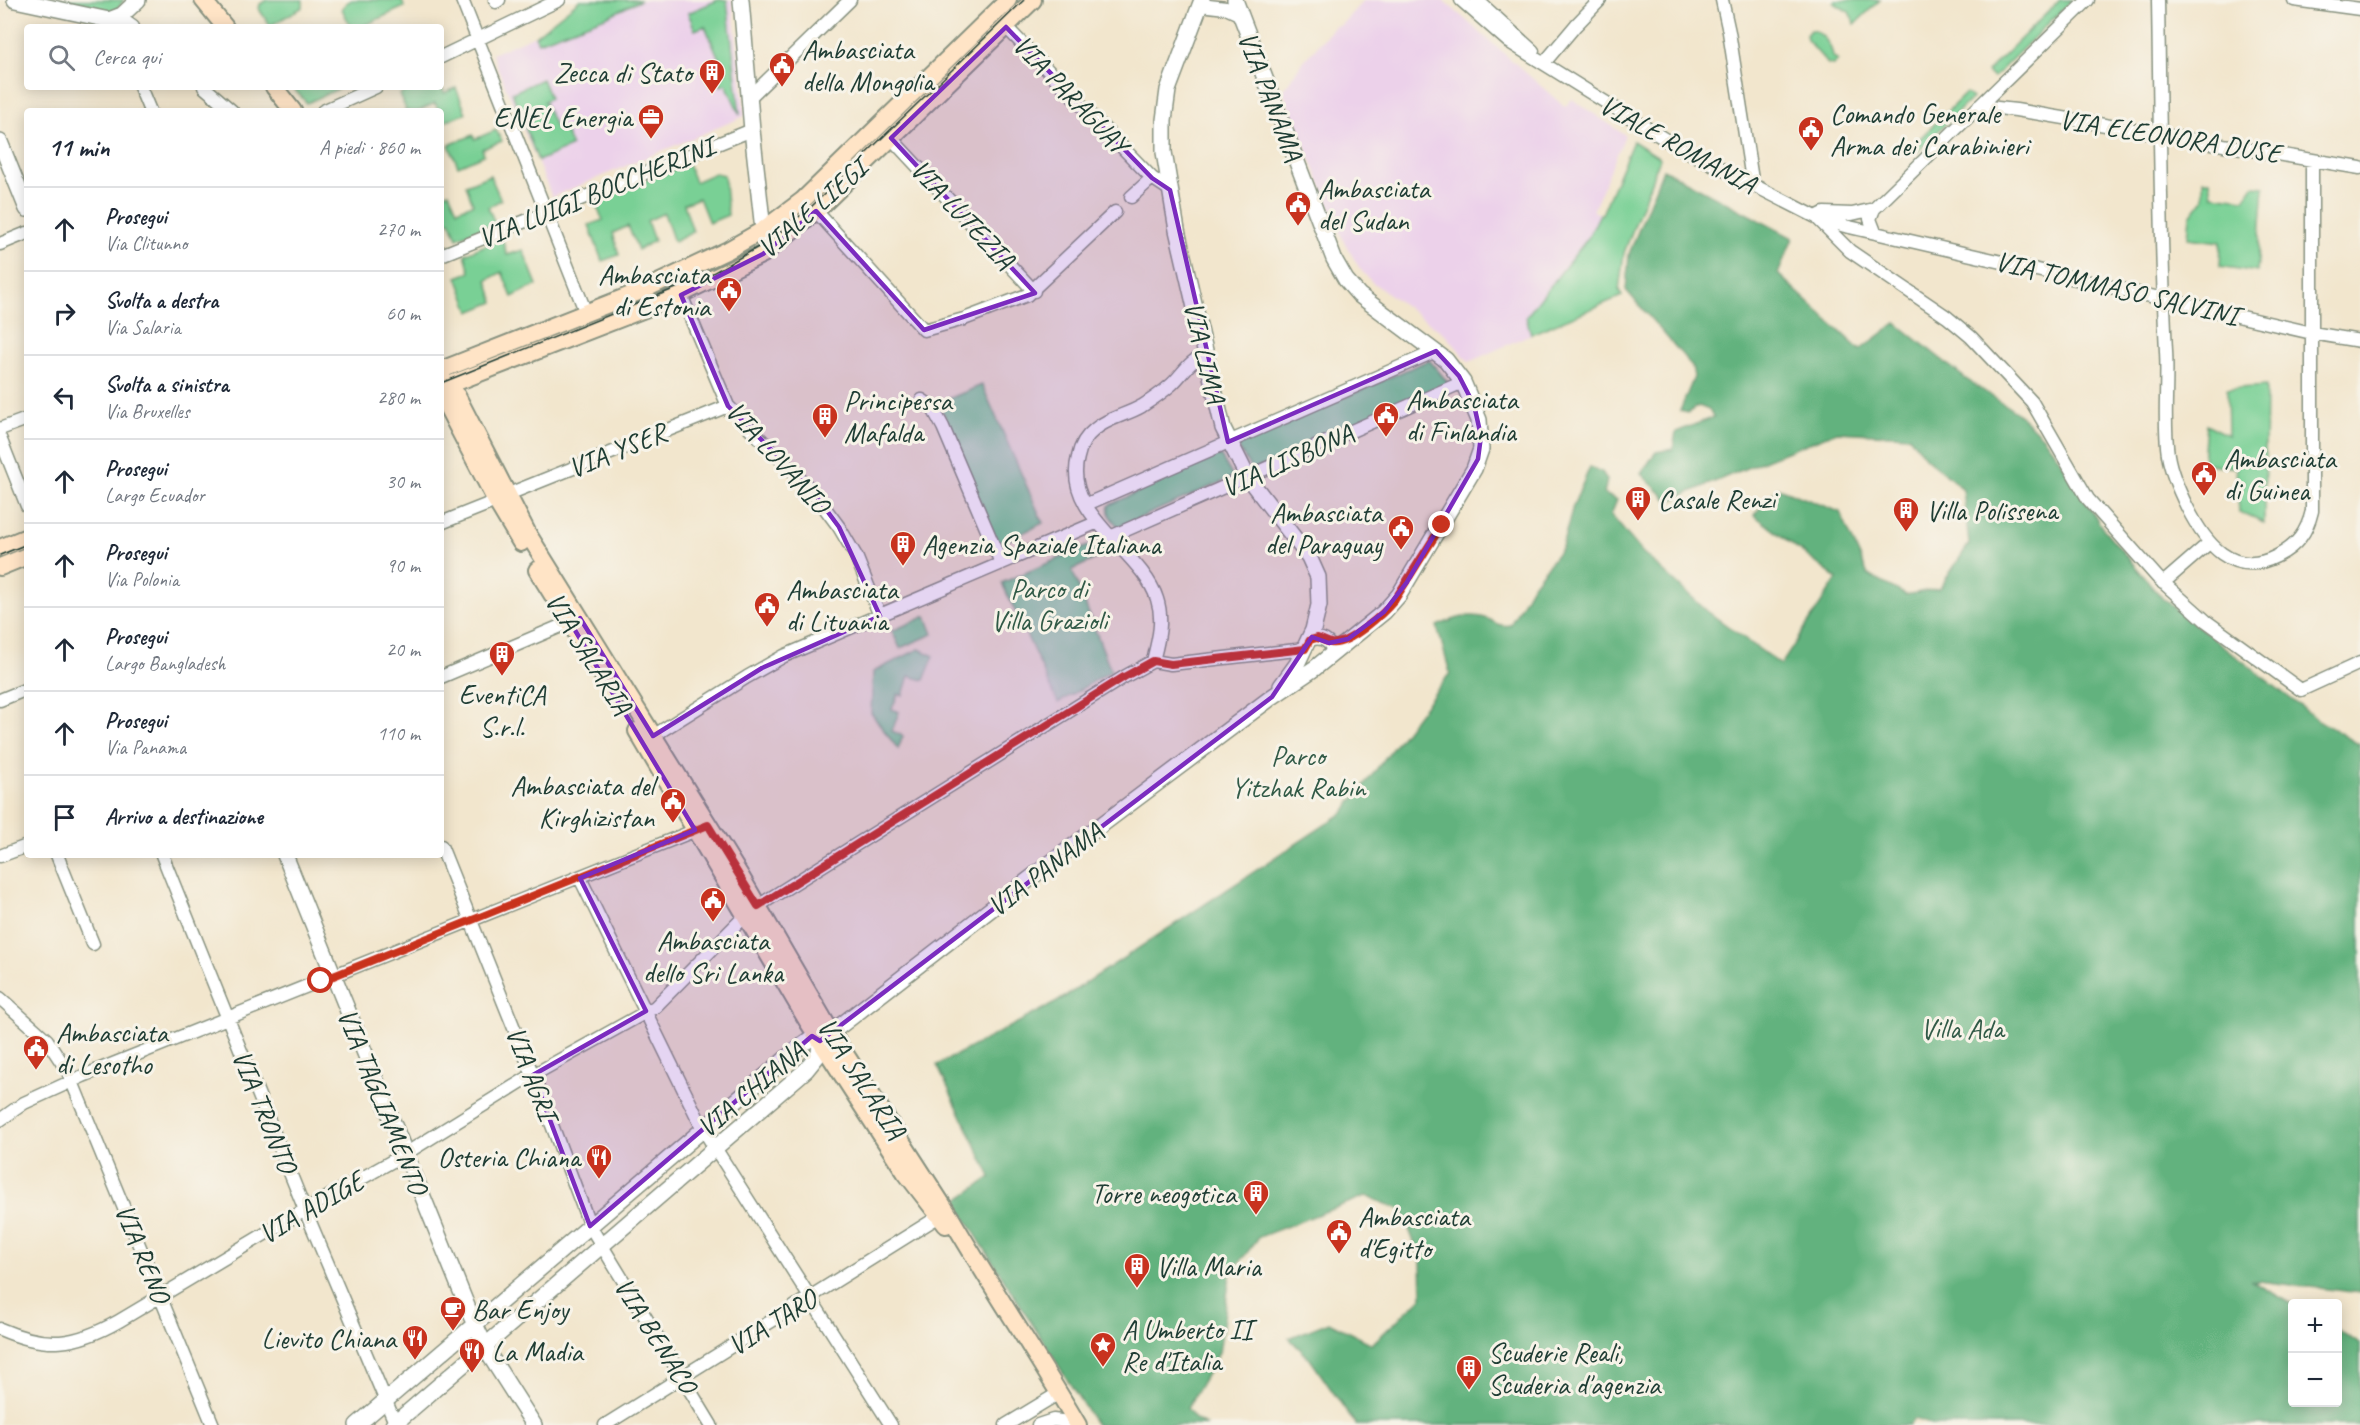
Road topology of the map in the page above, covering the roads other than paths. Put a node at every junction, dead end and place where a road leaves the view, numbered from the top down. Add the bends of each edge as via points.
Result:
1 (15, 0) edge
2 (138, 0) edge
3 (203, 0) edge
4 (462, 0) edge
5 (495, 0) edge
6 (499, 0) edge
7 (559, 0) edge
8 (741, 0) edge
9 (850, 0) edge
10 (1008, 0) edge
11 (1033, 0) edge
12 (1236, 0) edge
13 (1461, 0) edge
14 (1477, 0) edge
15 (1600, 0) edge
16 (1722, 0) edge
17 (2088, 0) edge
18 (2158, 0) edge
19 (2294, 0) edge
20 (1201, 3) edge
21 (2360, 9) edge
22 (1241, 15) junction
23 (118, 22) edge
24 (223, 24) edge
25 (1006, 27) junction
26 (477, 40) junction
27 (444, 56) edge
28 (1544, 63) junction
29 (141, 90) edge
30 (208, 90) edge
31 (276, 90) edge
32 (368, 90) edge
33 (749, 98) junction
34 (1979, 106) junction
35 (149, 108) edge
36 (228, 108) edge
37 (291, 108) edge
38 (330, 108) edge
39 (752, 130) junction
40 (2160, 134) junction
41 (891, 138) junction
42 (0, 142) edge
43 (2312, 160) junction
44 (2360, 168) edge
45 (1152, 178) junction
46 (1753, 186) junction
47 (1170, 190) junction
48 (1131, 197) dead end
49 (24, 202) edge
50 (1874, 209) junction
51 (816, 211) junction
52 (546, 212) junction
53 (1115, 212) dead end
54 (1852, 214) junction
55 (1816, 217) junction
56 (1859, 229) junction
57 (763, 230) junction
58 (1875, 232) junction
59 (24, 234) edge
60 (0, 244) edge
61 (772, 247) junction
62 (1850, 251) junction
63 (444, 254) edge
64 (1034, 291) junction
65 (681, 295) junction
66 (2163, 298) junction
67 (586, 313) junction
68 (2312, 333) junction
69 (2360, 341) edge
70 (1436, 351) junction
71 (1206, 355) junction
72 (444, 369) edge
73 (1463, 382) junction
74 (444, 383) edge
75 (444, 400) edge
76 (922, 400) dead end
77 (728, 406) junction
78 (24, 420) edge
79 (0, 429) edge
80 (0, 438) edge
81 (1228, 442) junction
82 (1248, 478) junction
83 (24, 498) edge
84 (501, 498) junction
85 (1087, 504) junction
86 (444, 522) edge
87 (1098, 522) junction
88 (1110, 537) junction
89 (24, 538) edge
90 (2209, 543) junction
91 (0, 548) edge
92 (24, 557) edge
93 (1001, 563) junction
94 (0, 567) edge
95 (2163, 583) junction
96 (880, 616) junction
97 (575, 620) junction
98 (1307, 645) junction
99 (1328, 652) junction
100 (1153, 661) junction
101 (2360, 663) edge
102 (444, 676) edge
103 (24, 690) edge
104 (1272, 697) junction
105 (0, 700) edge
106 (653, 736) junction
107 (702, 828) junction
108 (24, 847) edge
109 (444, 853) edge
110 (0, 856) edge
111 (58, 858) edge
112 (163, 858) edge
113 (286, 858) edge
114 (580, 878) junction
115 (753, 911) junction
116 (472, 921) junction
117 (93, 944) dead end
118 (333, 977) junction
119 (0, 999) edge
120 (646, 1011) junction
121 (229, 1019) junction
122 (826, 1037) junction
123 (838, 1067) junction
124 (806, 1070) junction
125 (533, 1075) junction
126 (72, 1081) junction
127 (0, 1120) edge
128 (704, 1129) junction
129 (715, 1149) junction
130 (405, 1154) junction
131 (305, 1210) junction
132 (938, 1217) junction
133 (590, 1226) junction
134 (601, 1246) junction
135 (967, 1248) junction
136 (160, 1296) junction
137 (809, 1299) junction
138 (475, 1325) junction
139 (0, 1329) edge
140 (484, 1345) junction
141 (682, 1378) junction
142 (1059, 1393) junction
143 (385, 1401) junction
144 (395, 1424) edge
145 (1078, 1424) edge
146 (213, 1425) edge
147 (357, 1425) edge
148 (534, 1425) edge
149 (605, 1425) edge
150 (711, 1425) edge
151 (891, 1425) edge
152 (1006, 1425) edge
153 (1038, 1425) edge

1 - 23 street
2 - 23 street
3 - 24 main road
4 - 26 street
5 - 6 street
7 - 26 street
8 - 33 street
9 - 33 street
10 - 57 main road, VIALE LIEGI via 803,200
11 - 25 main road, VIALE LIEGI
12 - 22 street, VIA PANAMA
13 - 28 street, VIALE ROMANIA via 1509,42
14 - 28 street, VIALE ROMANIA
15 - 28 street
16 - 46 street
17 - 34 street
18 - 40 street
19 - 21 street
20 - 22 street
20 - 47 street, VIA LIMA via 1166,99 1164,152
22 - 70 street, VIA PANAMA via 1341,273 1359,295
25 - 41 main road, VIALE LIEGI
25 - 45 street, VIA PARAGUAY
26 - 27 street
26 - 52 street
28 - 46 street, VIALE ROMANIA via 1671,144
29 - 35 street
30 - 36 street
31 - 37 main road
32 - 38 street
33 - 39 street
34 - 40 street, VIA ELEONORA DUSE
34 - 50 street
39 - 52 street, VIA LUIGI BOCCHERINI
39 - 57 street
40 - 43 street, VIA ELEONORA DUSE
40 - 66 street
41 - 51 main road, VIALE LIEGI
41 - 64 street, VIA LUTEZIA
42 - 49 street
43 - 44 street, VIA ELEONORA DUSE
43 - 68 street
45 - 47 street, VIA PARAGUAY
45 - 48 street
46 - 55 street, VIALE ROMANIA
47 - 71 street, VIA LIMA
50 - 54 street
50 - 58 street via 1870,219
51 - 61 main road, VIALE LIEGI
51 - 64 street via 924,330 1007,304
52 - 63 street, VIA LUIGI BOCCHERINI
52 - 67 street
53 - 64 street
54 - 55 street via 1824,213
54 - 56 street
55 - 56 street, VIA TOMMASO SALVINI
55 - 62 street
56 - 58 street, VIA TOMMASO SALVINI
56 - 62 street
57 - 61 street
57 - 67 main road, VIALE LIEGI via 691,268
58 - 66 street, VIA TOMMASO SALVINI
59 - 60 street
61 - 65 main road, VIALE LIEGI
62 - 95 street via 1947,317 2003,369 2032,402 2088,499
65 - 74 main road, VIALE LIEGI
65 - 77 street, VIA LOVANIO
66 - 68 street, VIA TOMMASO SALVINI
66 - 90 street via 2169,456 2178,488
67 - 72 main road, VIALE LIEGI
68 - 69 street, VIA TOMMASO SALVINI
68 - 90 street via 2313,497 2305,532 2283,553 2261,562 2235,561
70 - 73 street, VIA PANAMA
70 - 81 street, VIA LISBONA
71 - 81 street, VIA LIMA
71 - 85 street via 1194,360 1156,397 1088,436 1078,455 1076,472 1079,490
73 - 82 street, VIA LISBONA
73 - 99 street, VIA PANAMA via 1480,429 1481,449 1474,469 1399,595 1384,612
75 - 84 main road, VIA SALARIA
76 - 93 street via 932,407 943,426
77 - 84 street, VIA YSER
77 - 96 street, VIA LOVANIO via 813,492 839,527 856,556
78 - 79 street
80 - 83 street
81 - 82 street, VIA LIMA
81 - 85 street, VIA LISBONA
82 - 88 street, VIA LISBONA
82 - 98 street, VIA LIMA via 1316,568 1319,605
84 - 86 street, VIA YSER
84 - 97 main road, VIA SALARIA
85 - 87 street
87 - 88 street
87 - 93 street
88 - 100 street via 1153,589 1160,612
89 - 91 main road
90 - 95 street
92 - 94 main road
93 - 96 street
95 - 101 street via 2206,621 2301,690
96 - 106 street via 768,665
97 - 102 street
97 - 106 main road, VIA SALARIA
97 - 107 main road, VIA SALARIA
98 - 99 street via 1317,638
98 - 99 street via 1313,659
98 - 100 street via 1171,664
98 - 104 street, VIA LIMA
99 - 104 street, VIA PANAMA
100 - 115 street, VIA ADIGE
103 - 105 street
104 - 122 street, VIA PANAMA
106 - 107 main road, VIA SALARIA
107 - 114 street
107 - 115 main road, VIA SALARIA
108 - 110 street
109 - 116 street, VIA AGRI
111 - 117 street
112 - 121 street, VIA TRONTO
113 - 118 street, VIA TAGLIAMENTO
114 - 116 street
114 - 120 street
115 - 120 street, VIA ADIGE via 655,1007
115 - 122 main road, VIA SALARIA
116 - 118 street
116 - 125 street, VIA AGRI
118 - 121 street
118 - 130 street, VIA TAGLIAMENTO
119 - 126 street, VIA RENO via 47,1040
120 - 125 street, VIA ADIGE
120 - 128 street
121 - 126 street
121 - 131 street, VIA TRONTO
122 - 123 main road, VIA SALARIA
122 - 124 street, VIA CHIANA
122 - 128 street, VIA CHIANA via 806,1041
122 - 135 main road, VIA SALARIA via 902,1139
123 - 124 street via 822,1064
123 - 132 main road, VIA SALARIA
124 - 129 street, VIA CHIANA
125 - 130 street, VIA ADIGE
125 - 133 street, VIA AGRI
126 - 127 street via 24,1103
126 - 136 street, VIA RENO
128 - 129 street
128 - 133 street, VIA CHIANA
129 - 134 street, VIA CHIANA
129 - 137 street
130 - 131 street, VIA ADIGE
130 - 138 street, VIA TAGLIAMENTO
131 - 136 street, VIA ADIGE
131 - 143 street, VIA TRONTO
132 - 135 main road, VIA SALARIA
132 - 137 street, VIA TARO
133 - 134 street
133 - 138 street, VIA CHIANA
134 - 140 street, VIA CHIANA
134 - 141 street, VIA BENACO
135 - 142 main road, VIA SALARIA
136 - 139 street, VIA ADIGE via 100,1332 65,1341 32,1341
136 - 146 street, VIA RENO
137 - 141 street, VIA TARO
137 - 151 street
138 - 140 street, VIA TAGLIAMENTO
138 - 143 street, VIA CHIANA
140 - 144 street, VIA CHIANA
140 - 148 street, VIA TAGLIAMENTO
141 - 149 street, VIA TARO
141 - 150 street, VIA BENACO
142 - 145 main road, VIA SALARIA
142 - 152 street
143 - 144 street, VIA TRONTO
143 - 147 street, VIA CHIANA
145 - 153 street via 1053,1420

